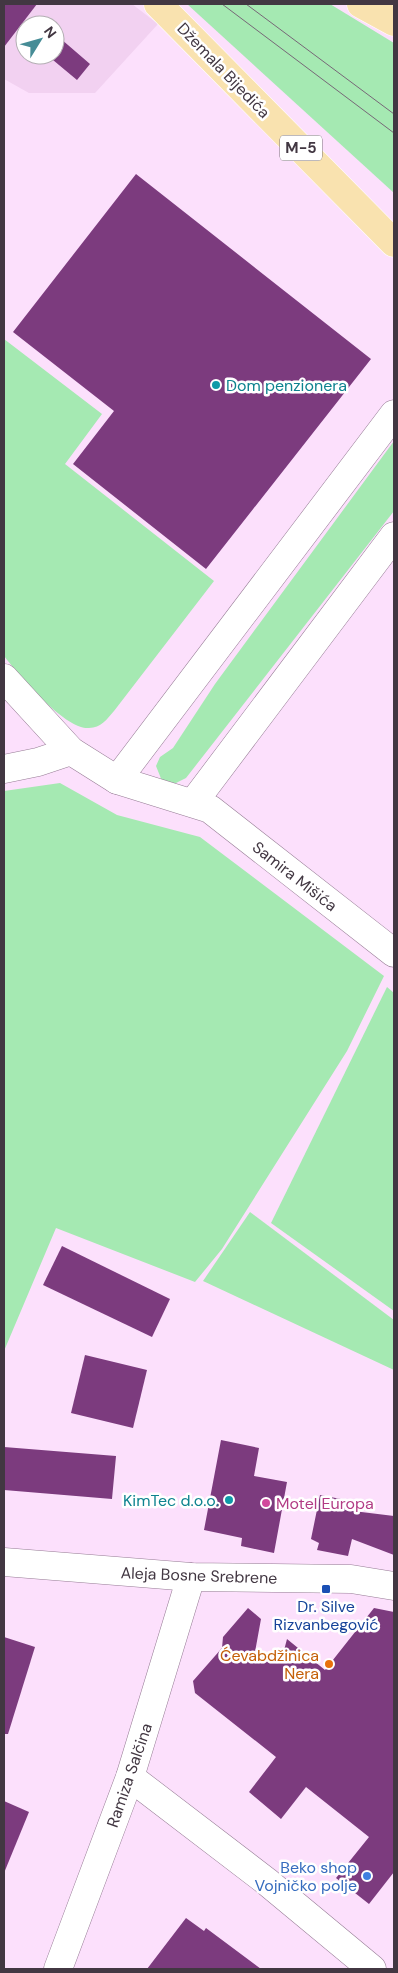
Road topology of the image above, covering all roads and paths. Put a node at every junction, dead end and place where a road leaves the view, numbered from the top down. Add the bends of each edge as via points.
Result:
1 (158, 4) edge
2 (361, 4) edge
3 (394, 22) edge
4 (394, 243) edge
5 (394, 414) edge
6 (394, 536) edge
7 (4, 678) edge
8 (71, 751) junction
9 (4, 769) edge
10 (117, 780) junction
11 (193, 803) junction
12 (394, 953) edge
13 (4, 1562) edge
14 (191, 1577) junction
15 (394, 1586) edge
16 (130, 1777) junction
17 (58, 1969) edge
18 (372, 1969) edge

1 - 4 main road, Džemala Bijedića / M-5
2 - 3 main road
5 - 10 street
6 - 11 street
7 - 8 street
8 - 9 street
8 - 10 street
10 - 11 street
11 - 12 street, Samira Mišića via 210,809
13 - 14 street, Aleja Bosne Srebrene
14 - 15 street, Aleja Bosne Srebrene via 351,1579
14 - 16 street, Ramiza Salčina
16 - 17 street, Ramiza Salčina
16 - 18 street via 266,1881

